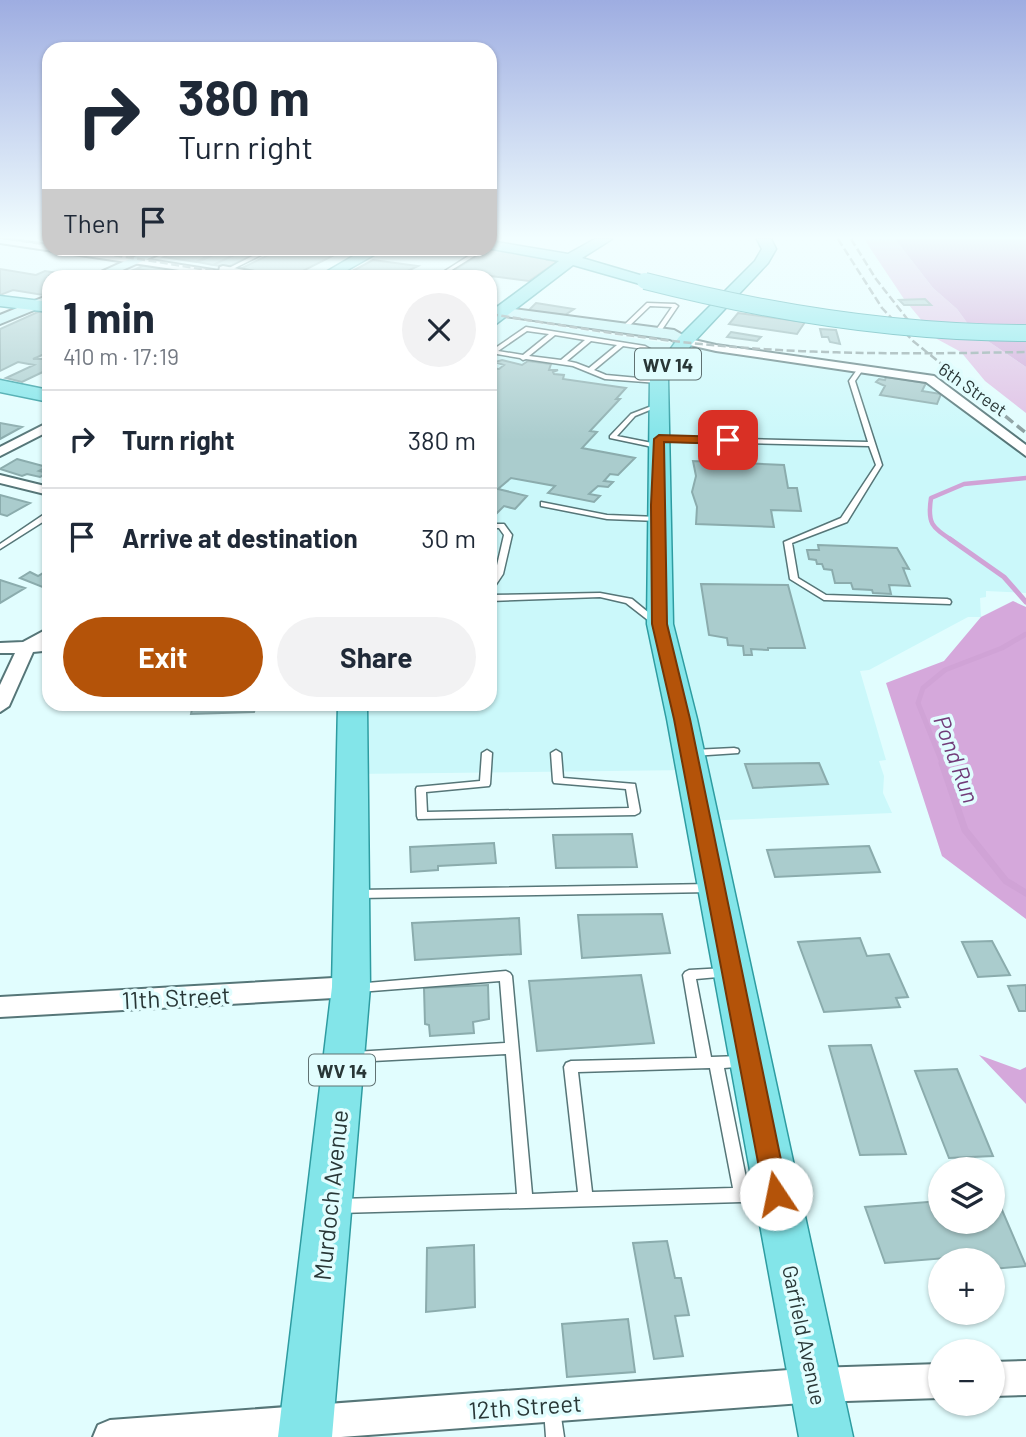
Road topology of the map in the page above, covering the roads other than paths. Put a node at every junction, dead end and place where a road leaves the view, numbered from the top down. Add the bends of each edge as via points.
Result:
1 (38, 306) edge
2 (647, 306) edge
3 (675, 306) edge
4 (719, 306) edge
5 (751, 306) edge
6 (782, 306) edge
7 (497, 316) edge
8 (497, 316) edge
9 (0, 320) edge
10 (1026, 327) edge
11 (657, 333) junction
12 (1026, 333) edge
13 (554, 334) junction
14 (581, 335) junction
15 (622, 337) junction
16 (685, 341) junction
17 (497, 349) edge
18 (497, 353) edge
19 (503, 354) junction
20 (523, 358) junction
21 (562, 362) junction
22 (670, 362) junction
23 (861, 368) junction
24 (590, 370) junction
25 (659, 381) junction
26 (0, 386) edge
27 (42, 395) edge
28 (659, 405) junction
29 (42, 430) edge
30 (659, 444) junction
31 (872, 444) junction
32 (0, 452) edge
33 (1026, 452) edge
34 (0, 479) edge
35 (42, 489) edge
36 (544, 504) dead end
37 (657, 519) junction
38 (42, 520) edge
39 (497, 526) edge
40 (0, 547) edge
41 (497, 578) edge
42 (497, 598) edge
43 (947, 602) dead end
44 (660, 624) junction
45 (42, 638) edge
46 (42, 647) edge
47 (26, 648) junction
48 (0, 649) edge
49 (0, 706) edge
50 (352, 711) edge
51 (734, 751) dead end
52 (487, 753) dead end
53 (688, 753) junction
54 (556, 754) dead end
55 (715, 888) junction
56 (351, 894) junction
57 (351, 987) junction
58 (0, 1007) edge
59 (513, 1048) junction
60 (343, 1058) junction
61 (724, 1062) junction
62 (759, 1195) junction
63 (586, 1199) junction
64 (525, 1201) junction
65 (329, 1206) junction
66 (1026, 1378) edge
67 (1005, 1379) edge
68 (928, 1381) edge
69 (815, 1385) junction
70 (553, 1421) edge
71 (306, 1430) edge
72 (110, 1437) edge
73 (826, 1437) edge

1 - 9 street
2 - 15 lane
3 - 11 lane
4 - 16 main road, WV 14
5 - 12 main road, bridge via 933,332
6 - 10 main road, bridge via 932,326
7 - 14 street, 6th Street
8 - 15 street, 6th Street
11 - 15 street, 6th Street
11 - 16 street, 6th Street
13 - 14 lane
13 - 17 lane via 526,329
13 - 20 lane
14 - 15 lane
14 - 16 street, 6th Street
14 - 21 lane
15 - 22 lane
15 - 24 lane
16 - 22 main road, WV 14
16 - 23 street, 6th Street
18 - 19 lane
19 - 20 lane
19 - 24 lane via 529,365
20 - 21 lane
21 - 24 lane
22 - 25 main road, WV 14
23 - 31 lane via 852,381
23 - 33 street, 6th Street via 930,379
24 - 25 lane via 605,377
25 - 28 main road, Garfield Avenue / WV 14
26 - 27 main road
28 - 30 main road, Garfield Avenue / WV 14
28 - 30 lane via 633,415 612,437
29 - 32 street
30 - 31 lane
30 - 37 main road, Garfield Avenue / WV 14
31 - 43 lane via 878,465 845,520 788,542 794,579 824,597
34 - 35 street
36 - 37 lane via 607,517
37 - 44 main road, Garfield Avenue / WV 14
38 - 40 lane
39 - 41 lane via 508,531
42 - 44 lane via 619,597
44 - 53 main road, Garfield Avenue / WV 14
45 - 47 street
46 - 47 street
47 - 48 street
47 - 49 street
50 - 56 main road, Murdoch Avenue / WV 14
51 - 53 lane
52 - 54 lane via 485,784 421,789 422,816 635,811 631,786 558,781
53 - 55 main road, Garfield Avenue / WV 14
55 - 56 lane
55 - 61 main road, Garfield Avenue / WV 14 via 732,973
56 - 57 main road, Murdoch Avenue / WV 14
57 - 58 street, 11th Street
57 - 59 lane via 506,976
57 - 60 main road, Murdoch Avenue / WV 14
59 - 60 lane
59 - 64 lane
60 - 65 main road, Murdoch Avenue / WV 14
61 - 62 main road, Garfield Avenue / WV 14
61 - 63 lane via 571,1067
62 - 63 lane
62 - 69 main road, Garfield Avenue / WV 14
63 - 64 lane
64 - 65 lane
65 - 71 main road, Murdoch Avenue / WV 14
66 - 67 street
68 - 69 street, 12th Street
69 - 70 street, 12th Street
69 - 73 main road, Garfield Avenue / WV 14
70 - 71 street, 12th Street
71 - 72 street, 12th Street

